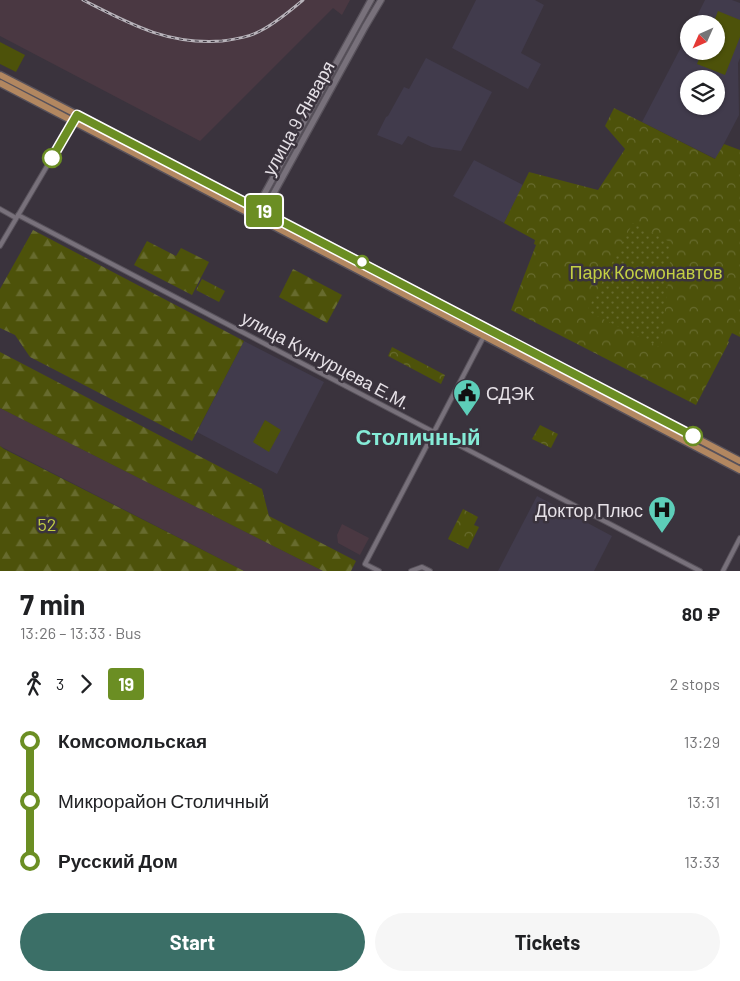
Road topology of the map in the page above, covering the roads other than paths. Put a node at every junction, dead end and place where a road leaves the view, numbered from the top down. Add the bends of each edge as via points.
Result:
1 (371, 0) edge
2 (382, 0) edge
3 (350, 35) junction
4 (358, 40) junction
5 (0, 75) edge
6 (0, 84) edge
7 (77, 115) junction
8 (73, 122) junction
9 (257, 207) junction
10 (0, 210) edge
11 (264, 211) junction
12 (17, 217) junction
13 (256, 217) junction
14 (0, 246) edge
15 (484, 336) junction
16 (434, 432) junction
17 (740, 460) edge
18 (740, 470) edge
19 (740, 538) edge
20 (379, 571) edge
21 (411, 571) edge
22 (430, 571) edge
23 (700, 571) edge
24 (723, 571) edge

1 - 3 main road, улица 9 Января
2 - 4 main road, улица 9 Января
3 - 4 main road
3 - 9 main road, улица 9 Января
4 - 11 main road, улица 9 Января
5 - 7 main road
6 - 8 main road
7 - 8 main road
7 - 9 main road
8 - 12 street
8 - 13 main road
9 - 11 main road
9 - 13 main road, улица 9 Января
10 - 12 street, улица Кунгурцева Е.М.
11 - 13 main road, улица 9 Января
11 - 17 main road
12 - 14 street
12 - 16 street, улица Кунгурцева Е.М.
13 - 15 main road
15 - 16 street
15 - 18 main road
16 - 20 street via 365,564
16 - 23 street, улица Кунгурцева Е.М.
19 - 24 street
21 - 22 street via 422,567

